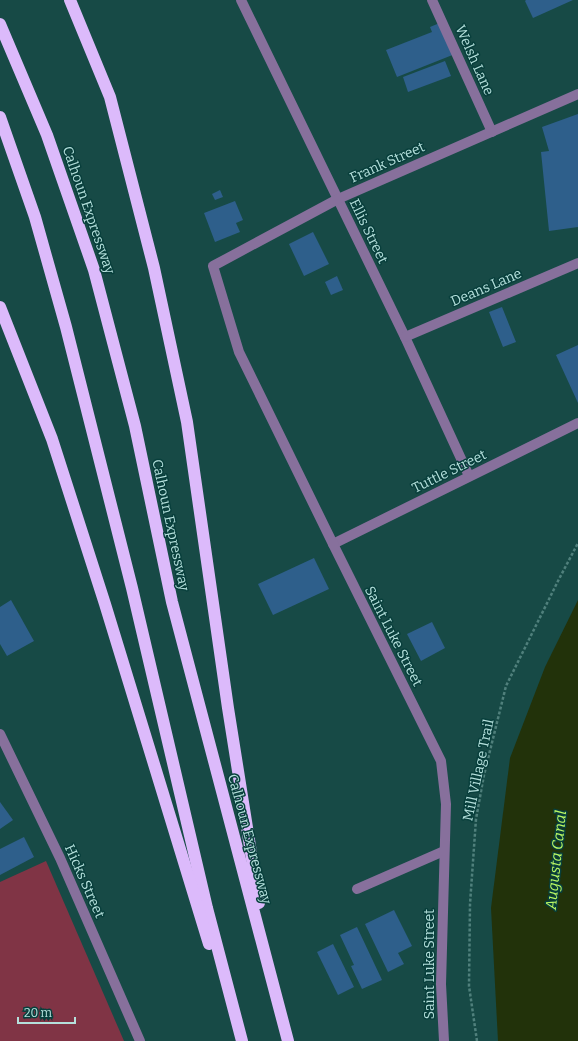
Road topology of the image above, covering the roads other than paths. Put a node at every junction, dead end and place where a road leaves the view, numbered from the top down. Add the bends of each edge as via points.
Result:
1 (70, 0) edge
2 (241, 0) edge
3 (432, 0) edge
4 (0, 24) edge
5 (578, 94) edge
6 (0, 117) edge
7 (492, 132) junction
8 (338, 199) junction
9 (578, 263) edge
10 (213, 266) joint
11 (0, 307) edge
12 (405, 337) junction
13 (578, 423) edge
14 (469, 476) junction
15 (332, 544) junction
16 (0, 734) edge
17 (444, 851) junction
18 (357, 889) dead end
19 (268, 967) junction
20 (140, 1041) edge
21 (238, 1041) edge
22 (242, 1041) edge
23 (288, 1041) edge
24 (444, 1041) edge

1 - 19 highway via 110,97 154,268 187,422
2 - 8 street, Ellis Street
3 - 7 street, Welsh Lane
4 - 19 highway, Calhoun Expressway via 47,135 94,270 135,426 172,602
5 - 7 street, Frank Street
6 - 22 highway via 35,217 66,327 132,588 207,908
7 - 8 street, Frank Street
8 - 10 street, Frank Street
8 - 12 street, Ellis Street
9 - 12 street, Deans Lane
10 - 15 street, Saint Luke Street via 239,352
11 - 21 highway via 52,439
12 - 14 street, Ellis Street
13 - 14 street, Tuttle Street
14 - 15 street, Tuttle Street
15 - 17 street, Saint Luke Street via 441,761 446,804
16 - 20 street, Hicks Street via 60,858
17 - 18 street
17 - 24 street, Saint Luke Street
19 - 23 highway, Calhoun Expressway

